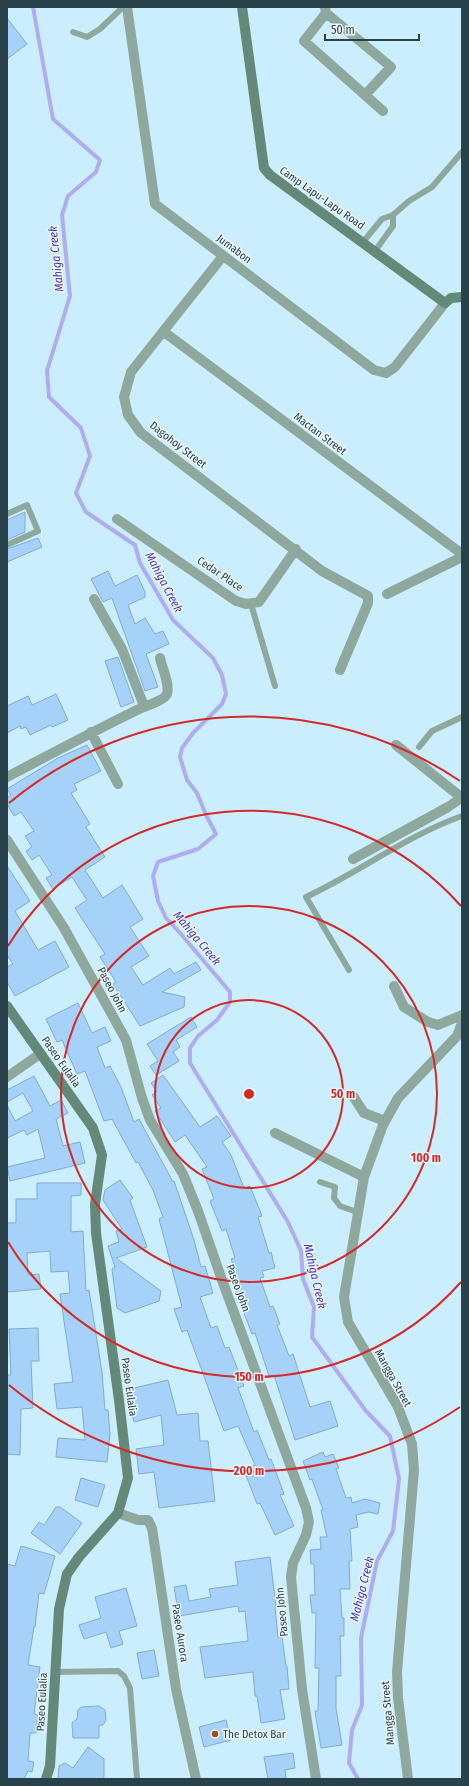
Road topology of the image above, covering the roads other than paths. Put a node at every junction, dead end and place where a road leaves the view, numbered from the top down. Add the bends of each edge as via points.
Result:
1 (123, 7) edge
2 (127, 7) edge
3 (242, 7) edge
4 (326, 10) edge
5 (73, 32) dead end
6 (365, 95) junction
7 (383, 111) dead end
8 (462, 152) edge
9 (393, 215) junction
10 (363, 242) junction
11 (375, 251) junction
12 (223, 256) junction
13 (462, 296) edge
14 (446, 303) junction
15 (164, 332) junction
16 (7, 514) edge
17 (117, 519) dead end
18 (7, 545) edge
19 (296, 549) junction
20 (462, 555) edge
21 (387, 594) dead end
22 (94, 599) dead end
23 (251, 604) junction
24 (160, 658) dead end
25 (340, 670) dead end
26 (275, 686) dead end
27 (144, 706) junction
28 (462, 717) edge
29 (91, 732) junction
30 (396, 745) dead end
31 (419, 747) dead end
32 (7, 777) edge
33 (118, 784) dead end
34 (462, 798) edge
35 (462, 816) edge
36 (7, 840) edge
37 (353, 859) dead end
38 (348, 970) dead end
39 (394, 986) dead end
40 (7, 1006) edge
41 (462, 1015) edge
42 (462, 1023) edge
43 (40, 1054) junction
44 (7, 1077) edge
45 (353, 1096) dead end
46 (385, 1121) junction
47 (275, 1132) dead end
48 (364, 1177) junction
49 (320, 1182) dead end
50 (357, 1212) junction
51 (118, 1513) junction
52 (55, 1672) junction
53 (46, 1779) edge
54 (138, 1779) edge
55 (196, 1779) edge
56 (316, 1779) edge
57 (408, 1779) edge

1 - 5 lane via 93,34 86,37
2 - 12 street, Jumabon via 155,204
3 - 10 street, Camp Lapu-Lapu Road via 264,168 270,175
4 - 6 street via 304,41
4 - 6 street via 391,66
6 - 7 street
8 - 9 lane via 432,187 409,201
9 - 10 lane via 382,218
9 - 11 lane via 393,226
10 - 11 street, Camp Lapu-Lapu Road
11 - 14 street, Camp Lapu-Lapu Road
12 - 14 street, Jumabon via 374,370 386,373 395,367
12 - 15 street, Dagohoy Street
13 - 14 street via 451,298
15 - 19 street, Dagohoy Street via 131,372 124,397 128,415 142,433
15 - 20 street, Mactan Street
16 - 18 lane via 27,505 38,531
17 - 23 street, Cedar Place via 236,601
19 - 23 street, Cedar Place via 259,602
19 - 25 street, Dagohoy Street via 322,571 368,596 368,604
20 - 21 street
22 - 27 street via 122,649
23 - 26 lane
24 - 27 street via 168,688 166,694 162,699
27 - 29 street
28 - 31 lane via 432,730
29 - 32 street
29 - 33 street
30 - 34 street
34 - 37 street
35 - 38 lane via 426,832 306,897
36 - 56 street, Paseo John via 64,928 126,1040 150,1120 183,1174 198,1211 306,1508 309,1522 293,1563 291,1577 302,1689
39 - 41 street via 404,1008 428,1022 438,1025
40 - 43 street, Paseo Eulalia
42 - 46 street, Mangga Street via 457,1036 398,1098
43 - 44 street
43 - 51 street, Paseo Eulalia via 93,1128 102,1155 95,1204 96,1233 128,1478
45 - 46 street via 364,1113
46 - 48 street, Mangga Street
47 - 48 street
48 - 50 street, Mangga Street
49 - 50 lane via 336,1187 334,1198 340,1206
50 - 57 street, Mangga Street via 344,1298 348,1322 398,1406 412,1444 414,1470 397,1672
51 - 52 street, Paseo Eulalia via 79,1557 68,1574 60,1609
51 - 55 street, Paseo Aurora via 138,1520 148,1520 152,1528 173,1668
52 - 53 street, Paseo Eulalia via 50,1766
52 - 54 lane via 118,1671 124,1676 130,1688

